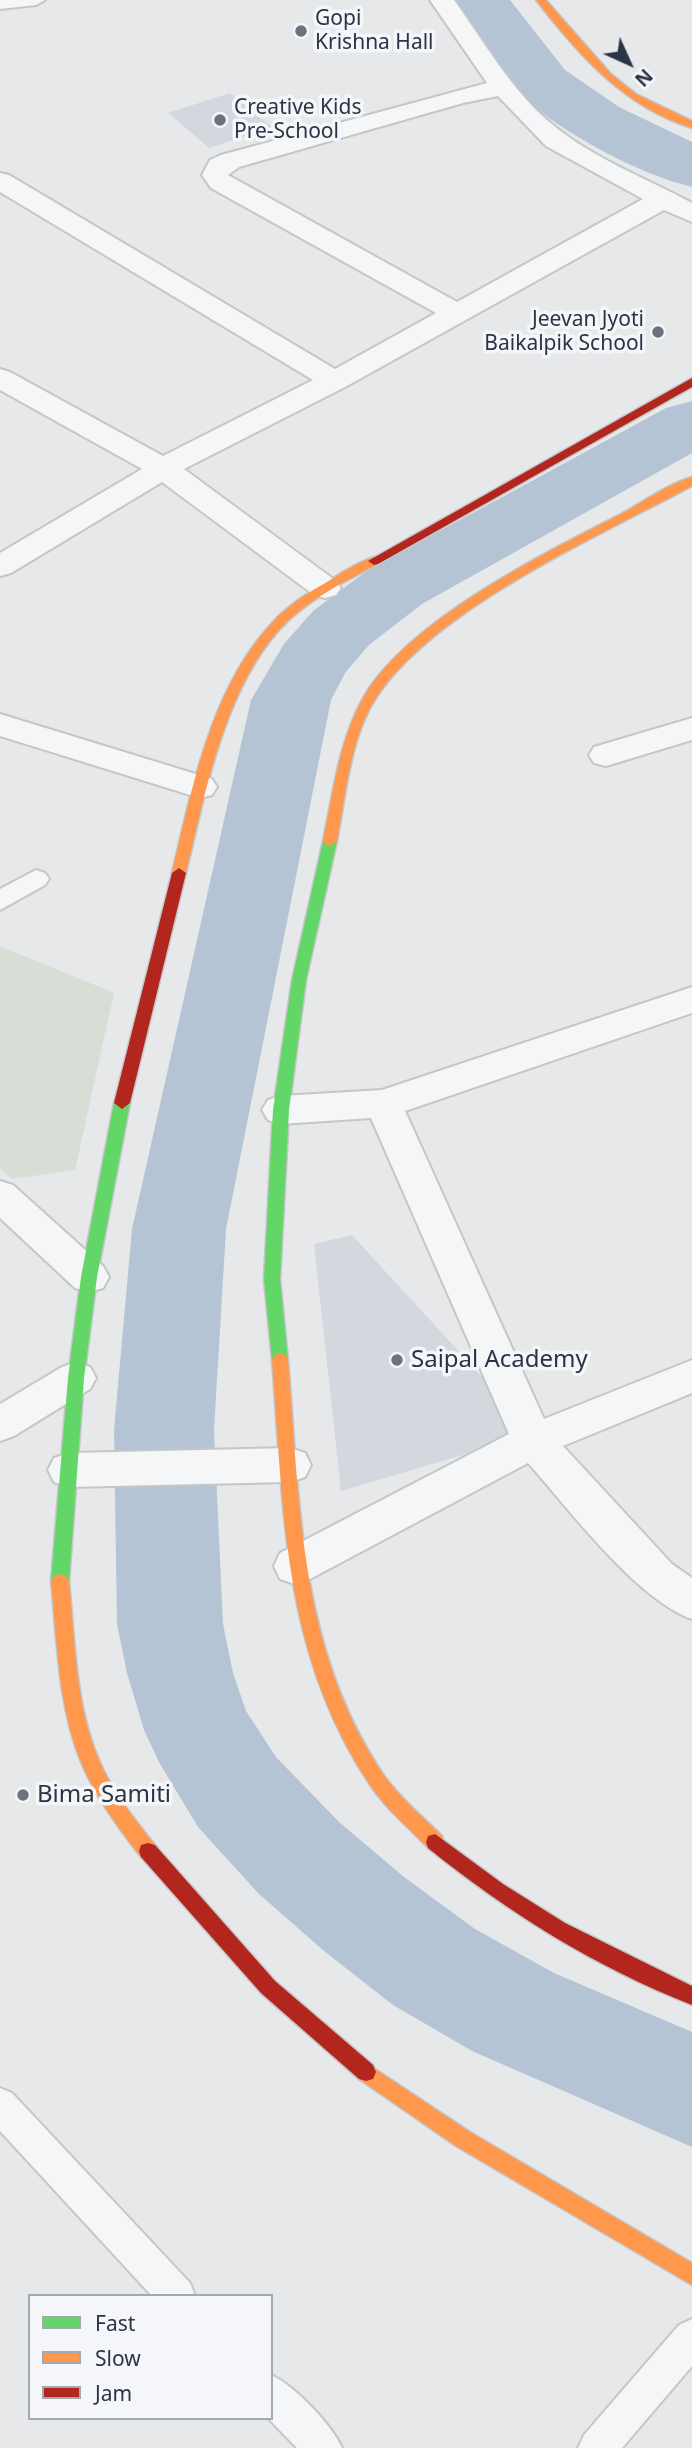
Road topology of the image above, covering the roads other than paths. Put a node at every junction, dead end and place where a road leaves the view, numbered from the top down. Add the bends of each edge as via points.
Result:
1 (36, 0) edge
2 (442, 0) edge
3 (541, 0) edge
4 (0, 4) edge
5 (505, 87) junction
6 (692, 125) edge
7 (0, 181) edge
8 (665, 198) junction
9 (692, 214) edge
10 (458, 314) junction
11 (0, 378) edge
12 (335, 381) junction
13 (692, 382) edge
14 (13, 402) edge
15 (163, 468) junction
16 (692, 481) edge
17 (0, 566) edge
18 (325, 587) junction
19 (0, 724) edge
20 (692, 729) edge
21 (606, 755) dead end
22 (200, 787) junction
23 (36, 879) dead end
24 (0, 901) edge
25 (692, 1000) edge
26 (383, 1104) junction
27 (281, 1110) junction
28 (0, 1195) edge
29 (89, 1277) junction
30 (692, 1376) edge
31 (76, 1378) junction
32 (0, 1424) edge
33 (533, 1441) junction
34 (290, 1465) junction
35 (69, 1470) junction
36 (295, 1566) junction
37 (692, 1601) edge
38 (692, 1996) edge
39 (0, 2105) edge
40 (692, 2275) edge
41 (175, 2294) edge
42 (692, 2338) edge
43 (273, 2396) edge
44 (323, 2448) edge
45 (597, 2448) edge

1 - 4 lane
2 - 5 street
3 - 6 street via 607,76 632,96
5 - 8 street via 543,130
5 - 10 street via 230,161 219,166 215,175 299,228
7 - 12 street
8 - 9 street
8 - 10 street
10 - 12 street
11 - 14 street
12 - 15 street
13 - 18 street
14 - 15 street
15 - 17 street
15 - 18 street
16 - 27 street via 501,586 445,623 405,657 371,696 353,736 302,967
18 - 22 street via 276,626 248,663
19 - 22 street
20 - 21 street
22 - 29 street via 112,1144
23 - 24 lane
25 - 26 street
26 - 27 street
26 - 33 street
27 - 34 street via 272,1279
28 - 29 street
29 - 31 street
30 - 33 street
31 - 32 street
31 - 35 street
33 - 36 street
33 - 37 street via 657,1577
34 - 35 street
34 - 36 street
35 - 40 street via 60,1578 70,1671 86,1752 126,1824 268,1987 362,2069 463,2139
36 - 38 street via 307,1628 331,1700 377,1781 436,1843 497,1893 582,1944
39 - 41 lane
42 - 45 lane
43 - 44 lane

